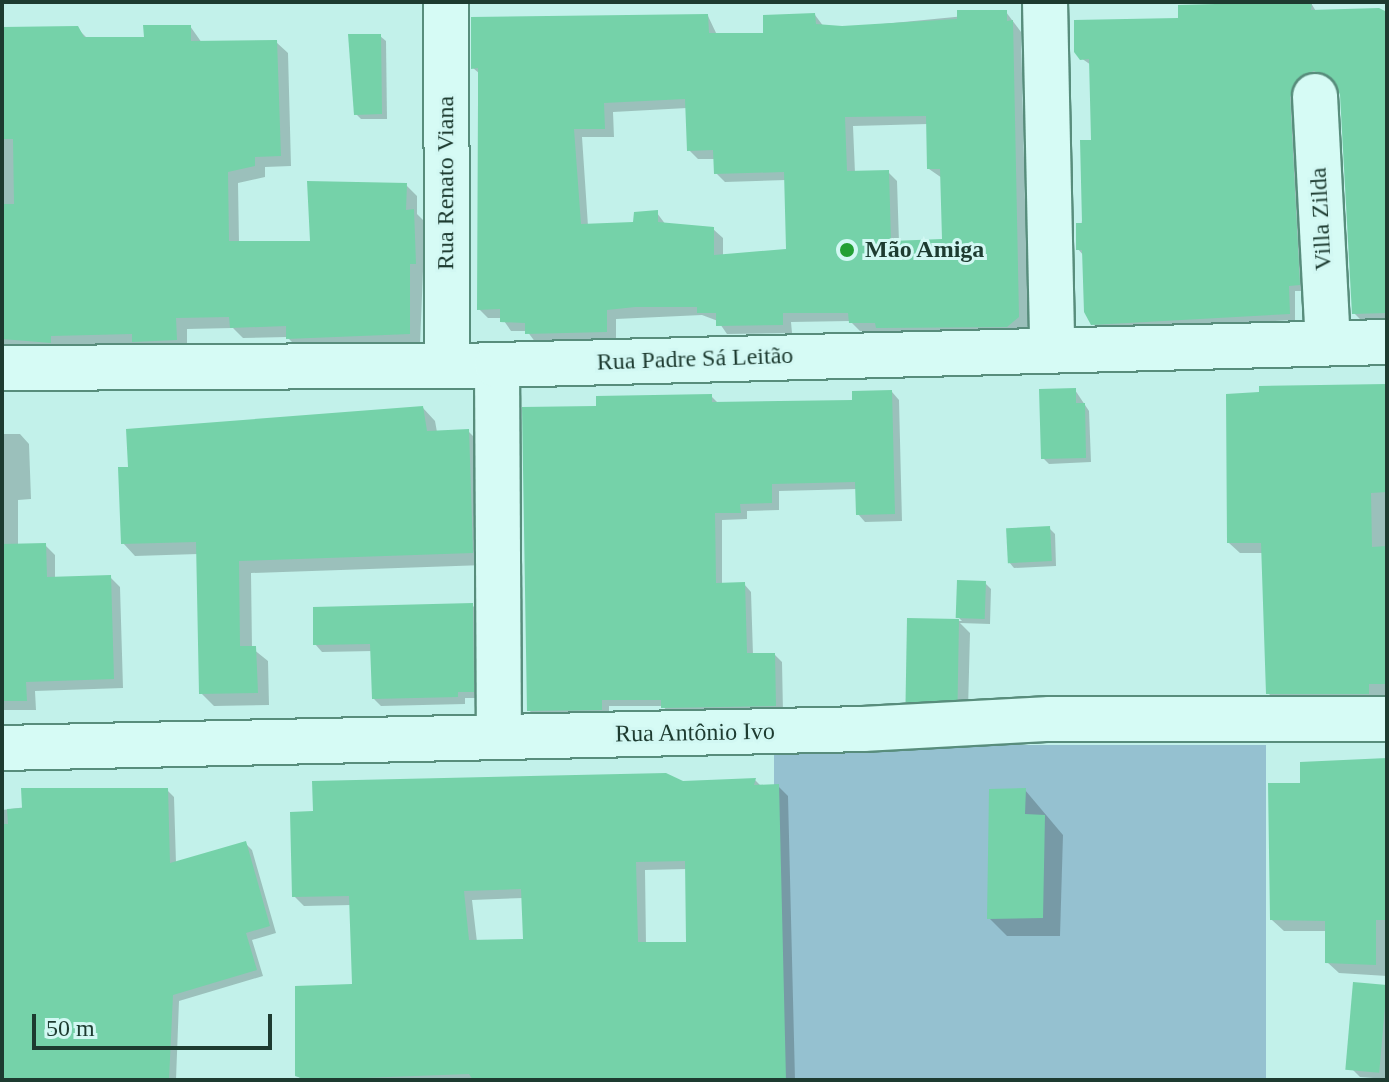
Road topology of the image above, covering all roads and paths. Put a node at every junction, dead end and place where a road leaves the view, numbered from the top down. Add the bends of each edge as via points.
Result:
1 (446, 2) edge
2 (1045, 2) edge
3 (1315, 96) dead end
4 (1328, 342) junction
5 (1387, 342) edge
6 (1052, 347) junction
7 (447, 363) junction
8 (497, 365) junction
9 (2, 368) edge
10 (1387, 719) edge
11 (499, 737) junction
12 (2, 748) edge

1 - 7 street, Rua Renato Viana
2 - 6 street
3 - 4 street, Villa Zilda
4 - 5 street, Rua Padre Sá Leitão
4 - 6 street, Rua Padre Sá Leitão
6 - 8 street, Rua Padre Sá Leitão
7 - 8 street, Rua Padre Sá Leitão
7 - 9 street, Rua Padre Sá Leitão
8 - 11 street
10 - 11 street, Rua Antônio Ivo via 1050,719
11 - 12 street, Rua Antônio Ivo

